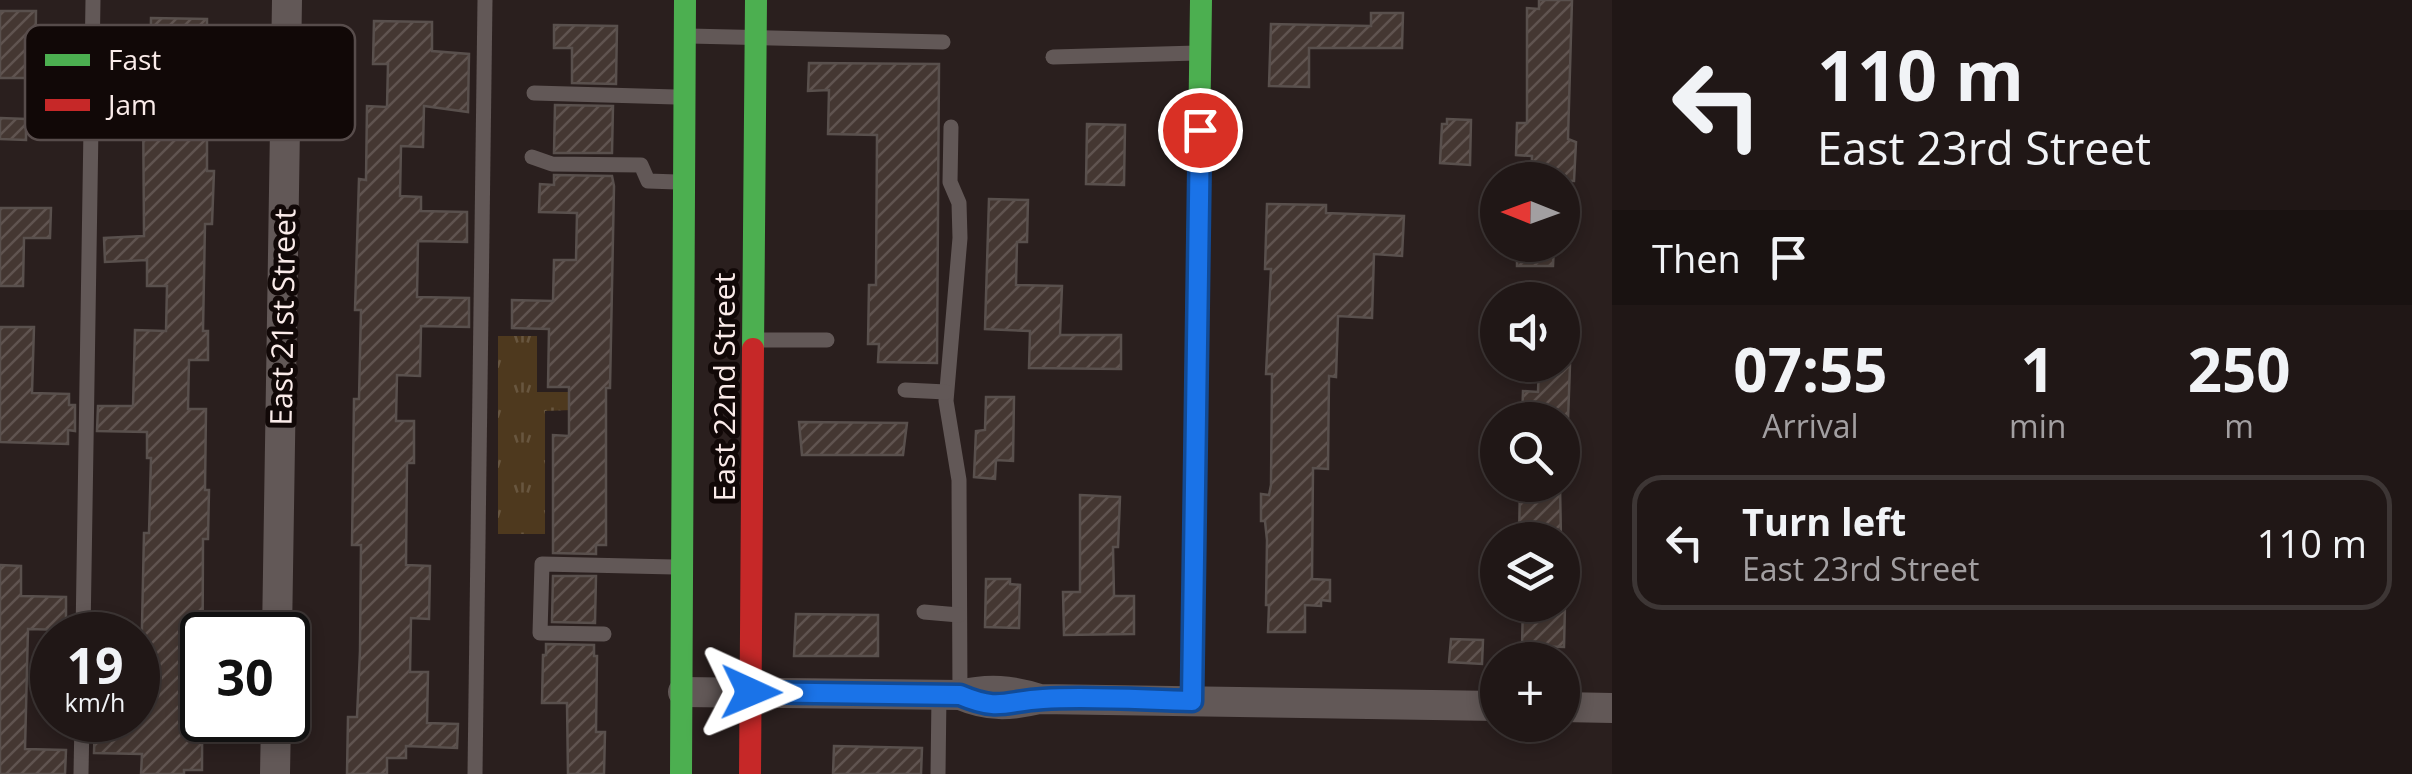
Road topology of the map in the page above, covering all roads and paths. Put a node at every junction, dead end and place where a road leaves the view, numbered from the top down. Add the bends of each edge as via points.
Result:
1 (93, 0) edge
2 (287, 0) edge
3 (484, 0) edge
4 (685, 0) edge
5 (756, 0) edge
6 (1201, 0) edge
7 (93, 25) edge
8 (287, 25) edge
9 (685, 36) junction
10 (756, 36) junction
11 (943, 42) dead end
12 (1200, 53) junction
13 (1053, 57) dead end
14 (534, 94) dead end
15 (685, 97) junction
16 (950, 127) dead end
17 (91, 140) edge
18 (285, 140) edge
19 (532, 157) dead end
20 (684, 182) junction
21 (754, 340) junction
22 (827, 340) dead end
23 (905, 390) dead end
24 (946, 392) junction
25 (683, 567) junction
26 (84, 612) edge
27 (277, 612) edge
28 (924, 612) dead end
29 (958, 615) junction
30 (604, 634) dead end
31 (683, 692) junction
32 (751, 692) junction
33 (949, 695) junction
34 (1192, 701) junction
35 (1480, 706) edge
36 (1580, 708) edge
37 (1612, 708) edge
38 (82, 742) edge
39 (276, 742) edge
40 (81, 774) edge
41 (275, 774) edge
42 (475, 774) edge
43 (682, 774) edge
44 (750, 774) edge
45 (938, 774) edge

1 - 7 lane
2 - 8 street, East 21st Street
3 - 42 lane
4 - 9 main road, East 22nd Street
5 - 10 main road, East 22nd Street
6 - 12 main road
9 - 10 lane
9 - 15 main road, East 22nd Street
10 - 11 lane
10 - 21 main road, East 22nd Street
12 - 13 lane
12 - 34 main road
14 - 15 lane
15 - 20 main road, East 22nd Street
16 - 24 lane via 960,238
17 - 26 lane
18 - 27 street, East 21st Street
19 - 20 lane via 552,164 641,165 648,182
20 - 25 main road, East 22nd Street
21 - 22 lane
21 - 32 main road, East 22nd Street
23 - 24 lane
24 - 29 lane via 959,480
25 - 30 lane via 542,564 540,633
25 - 31 main road, East 22nd Street
28 - 29 lane
29 - 33 lane
31 - 32 street
31 - 43 main road, East 22nd Street
32 - 33 street
32 - 44 main road, East 22nd Street
33 - 34 street via 1010,690 1040,699
33 - 45 lane
34 - 35 street
36 - 37 street
38 - 40 lane
39 - 41 street

